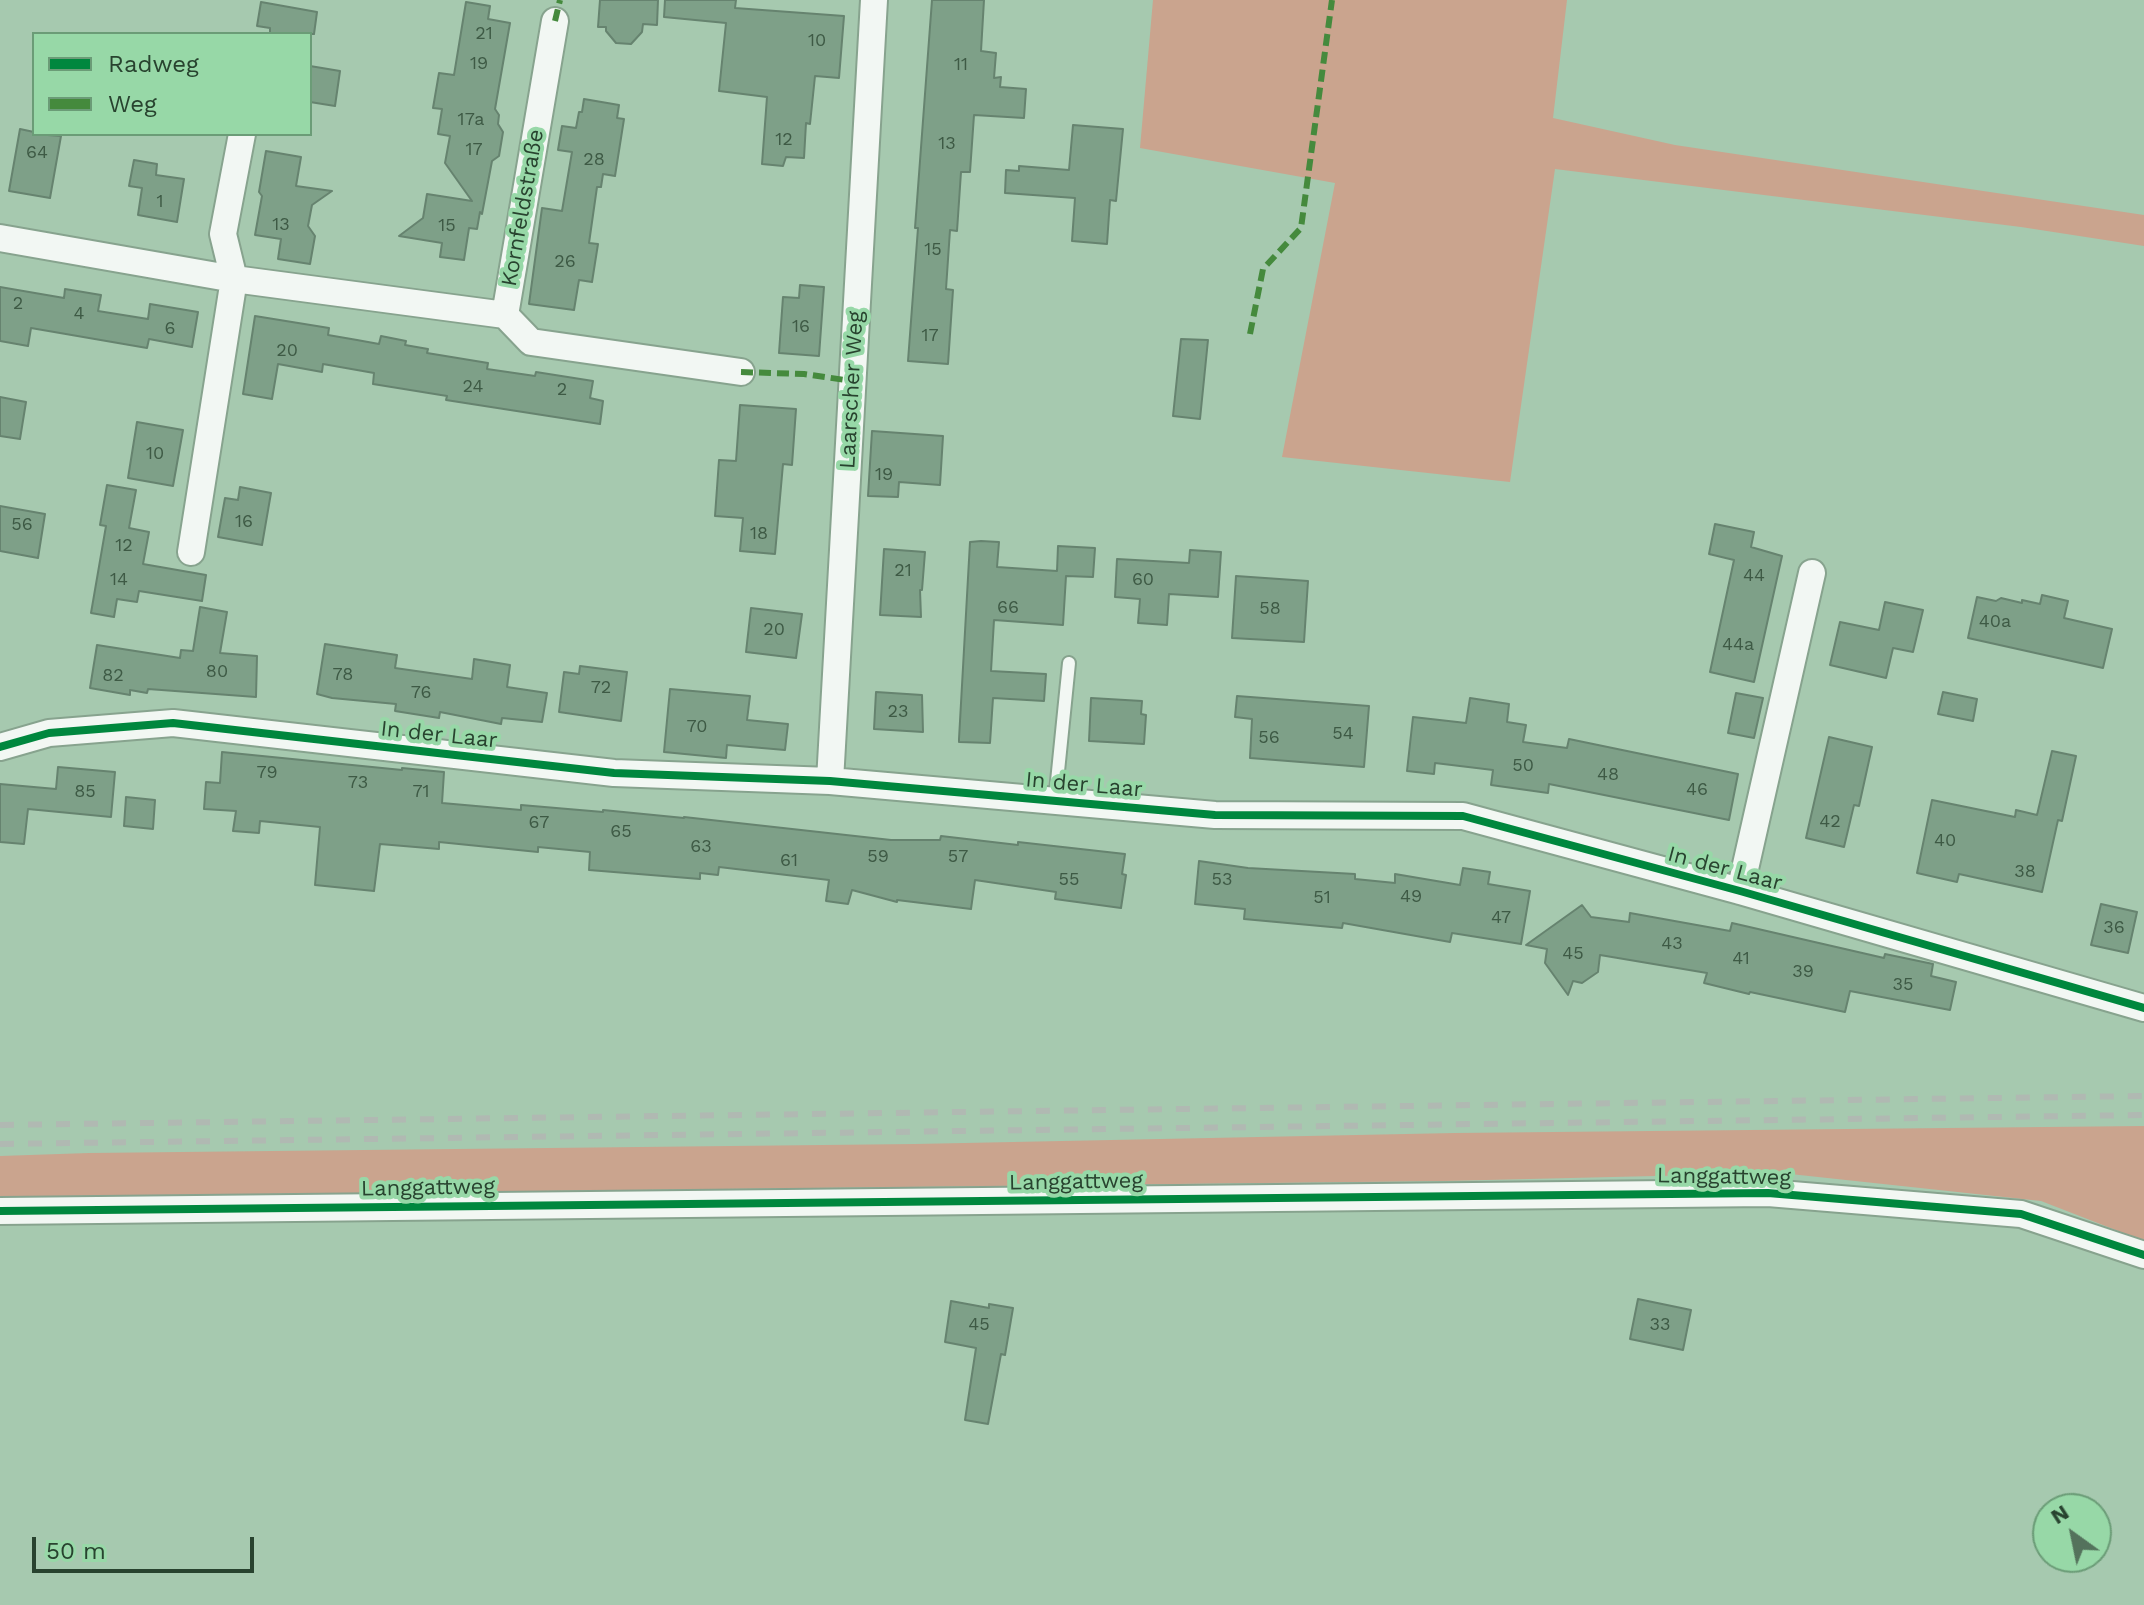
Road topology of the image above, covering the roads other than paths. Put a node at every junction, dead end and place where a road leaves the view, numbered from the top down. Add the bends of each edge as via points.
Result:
1 (874, 0) edge
2 (555, 21) dead end
3 (242, 136) edge
4 (0, 238) edge
5 (234, 279) junction
6 (505, 315) junction
7 (741, 372) dead end
8 (191, 552) dead end
9 (1812, 573) dead end
10 (1069, 663) dead end
11 (0, 747) edge
12 (830, 781) junction
13 (1055, 801) junction
14 (1740, 891) junction
15 (2144, 1008) edge
16 (0, 1211) edge
17 (2144, 1255) edge

1 - 12 street, Laarscher Weg
2 - 6 street, Kornfeldstraße
3 - 5 street via 223,234
4 - 5 street, Kornfeldstraße
5 - 6 street, Kornfeldstraße
5 - 8 street
6 - 7 street via 531,342
9 - 14 street, In der Laar
10 - 13 lane
11 - 12 street, In der Laar via 49,733 173,723 614,773
12 - 13 street, In der Laar
13 - 14 street, In der Laar via 1215,815 1463,816
14 - 15 street, In der Laar
16 - 17 street, Langgattweg via 1768,1193 2021,1214

